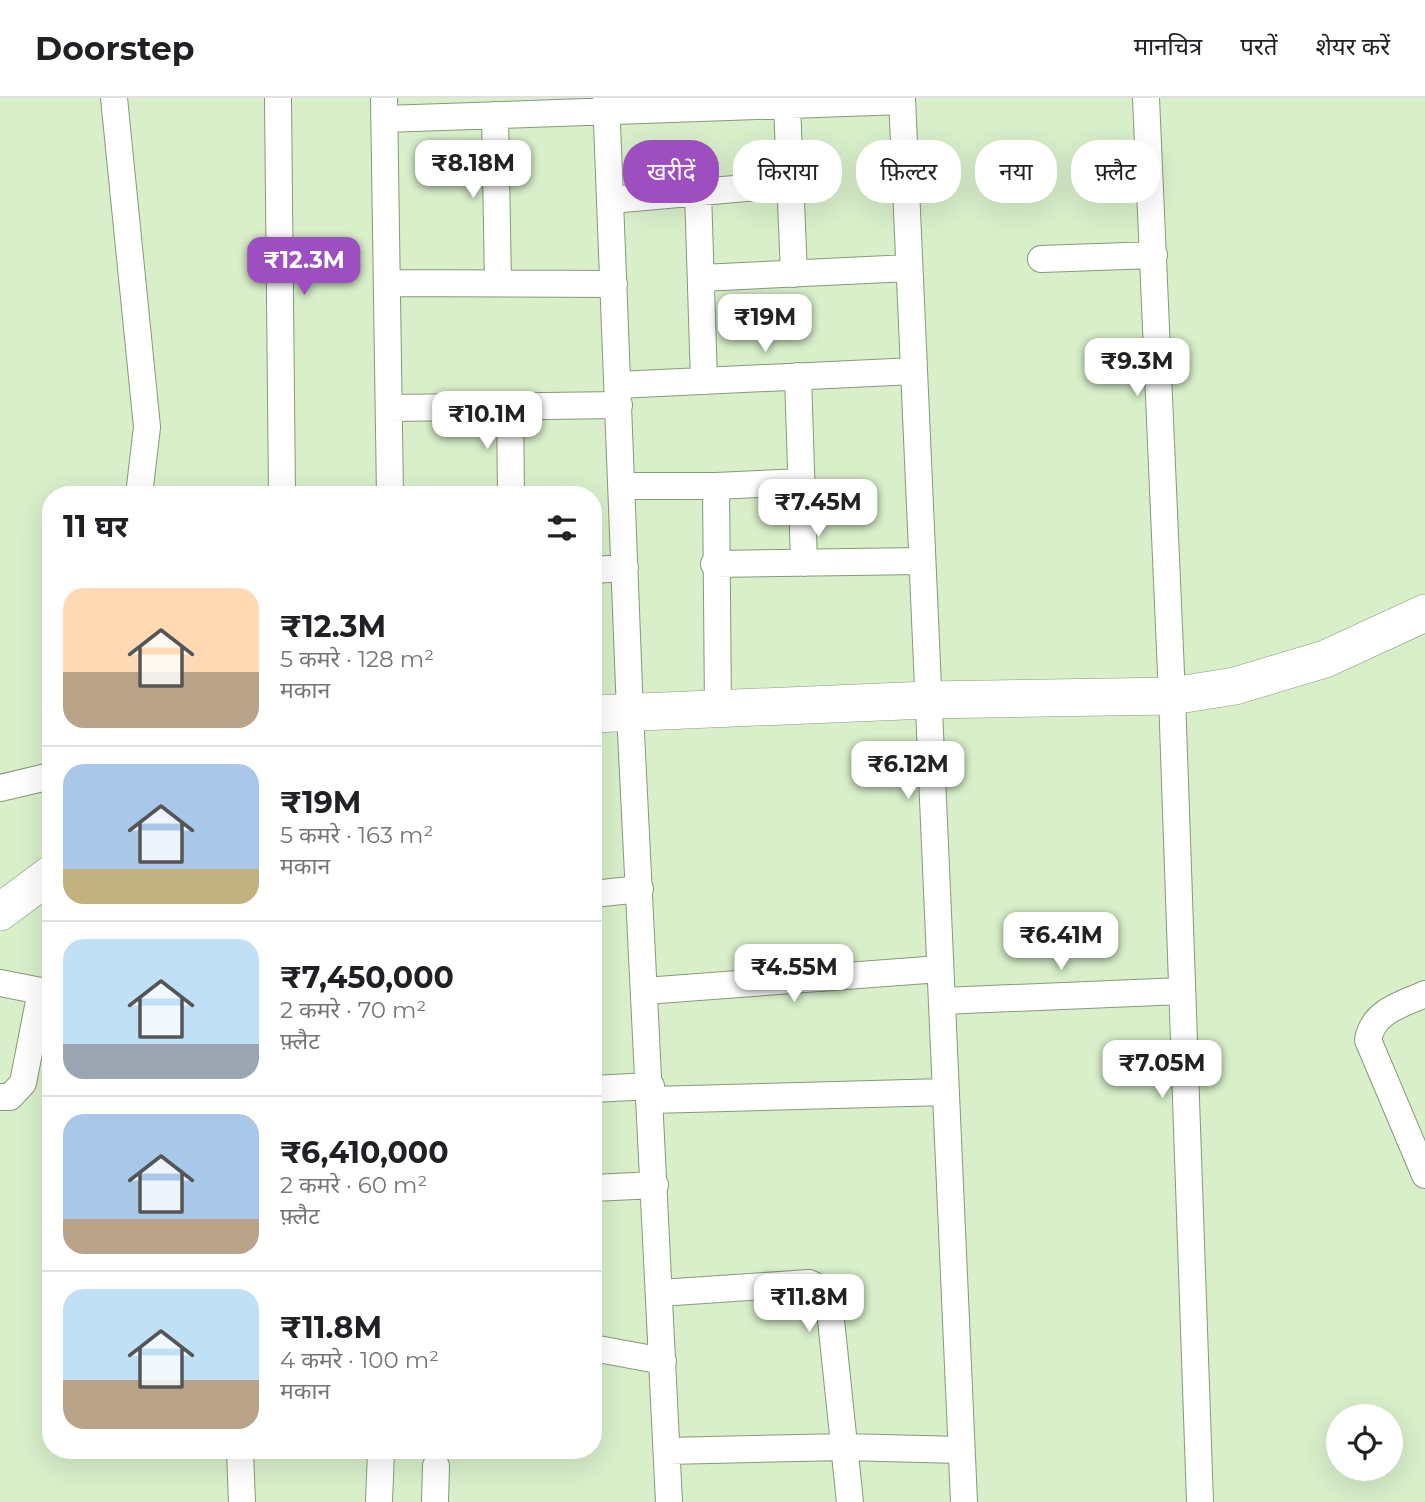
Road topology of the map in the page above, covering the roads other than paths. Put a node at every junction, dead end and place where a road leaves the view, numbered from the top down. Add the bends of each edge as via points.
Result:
1 (114, 98) edge
2 (278, 98) edge
3 (1146, 98) edge
4 (902, 99) edge
5 (694, 103) edge
6 (606, 105) edge
7 (787, 105) junction
8 (384, 109) edge
9 (495, 115) junction
10 (788, 140) edge
11 (623, 199) edge
12 (611, 200) junction
13 (698, 203) edge
14 (791, 203) edge
15 (1154, 255) junction
16 (1041, 259) dead end
17 (909, 268) junction
18 (794, 274) junction
19 (701, 278) junction
20 (387, 283) junction
21 (498, 283) junction
22 (614, 284) junction
23 (914, 371) junction
24 (798, 376) junction
25 (704, 381) junction
26 (619, 395) junction
27 (510, 406) junction
28 (389, 408) junction
29 (802, 482) junction
30 (140, 486) edge
31 (282, 486) edge
32 (390, 486) edge
33 (511, 486) edge
34 (622, 486) junction
35 (716, 486) junction
36 (922, 561) junction
37 (804, 563) junction
38 (714, 564) junction
39 (625, 568) junction
40 (602, 569) edge
41 (1425, 613) edge
42 (1172, 696) junction
43 (927, 700) junction
44 (718, 709) junction
45 (630, 713) junction
46 (602, 714) edge
47 (42, 778) edge
48 (0, 788) edge
49 (42, 881) edge
50 (639, 889) junction
51 (602, 893) edge
52 (0, 912) edge
53 (940, 969) junction
54 (0, 983) edge
55 (42, 991) edge
56 (645, 991) junction
57 (1182, 991) junction
58 (1425, 994) edge
59 (942, 1001) junction
60 (42, 1008) edge
61 (602, 1090) edge
62 (945, 1092) junction
63 (651, 1093) junction
64 (0, 1097) edge
65 (1425, 1175) edge
66 (655, 1185) junction
67 (602, 1188) edge
68 (660, 1293) junction
69 (602, 1350) edge
70 (663, 1361) junction
71 (845, 1447) junction
72 (961, 1450) junction
73 (667, 1451) junction
74 (240, 1459) edge
75 (381, 1459) edge
76 (436, 1466) dead end
77 (242, 1502) edge
78 (379, 1502) edge
79 (435, 1502) edge
80 (669, 1502) edge
81 (850, 1502) edge
82 (964, 1502) edge
83 (1200, 1502) edge

1 - 30 street via 147,427
2 - 31 street
3 - 15 street
4 - 7 street
4 - 17 street
5 - 6 street
5 - 7 street
6 - 9 street
6 - 12 street
7 - 10 street
8 - 9 street
8 - 20 street
9 - 21 street
11 - 12 street
12 - 22 street
13 - 19 street
14 - 18 street
15 - 16 street
15 - 42 street
17 - 18 street
17 - 23 street
18 - 19 street
19 - 25 street
20 - 21 street
20 - 28 street
21 - 22 street
22 - 26 street
23 - 24 street
23 - 36 street
24 - 25 street
24 - 29 street
25 - 26 street
26 - 27 street
26 - 34 street
27 - 28 street
27 - 33 street
28 - 32 street
29 - 35 street
29 - 37 street
34 - 35 street
34 - 39 street
35 - 38 street
36 - 37 street
36 - 43 street
37 - 38 street
38 - 44 street
39 - 40 street
39 - 45 street
41 - 42 street via 1325,659 1235,686
42 - 43 street
42 - 57 street
43 - 44 street
43 - 53 street
44 - 45 street
45 - 46 street
45 - 50 street
47 - 48 street
49 - 52 street
50 - 51 street
50 - 56 street
53 - 56 street
53 - 59 street
54 - 55 street
56 - 63 street
57 - 59 street
57 - 83 street
58 - 65 street via 1378,1016 1370,1026 1368,1040
59 - 62 street
60 - 64 street via 23,1083 10,1097
61 - 63 street
62 - 63 street
62 - 72 street
63 - 66 street
66 - 67 street
66 - 68 street
68 - 70 street
68 - 71 street via 809,1283 820,1288 830,1301
69 - 70 street
70 - 73 street
71 - 72 street
71 - 73 street
71 - 81 street
72 - 82 street
73 - 80 street
74 - 77 street
75 - 78 street
76 - 79 street

